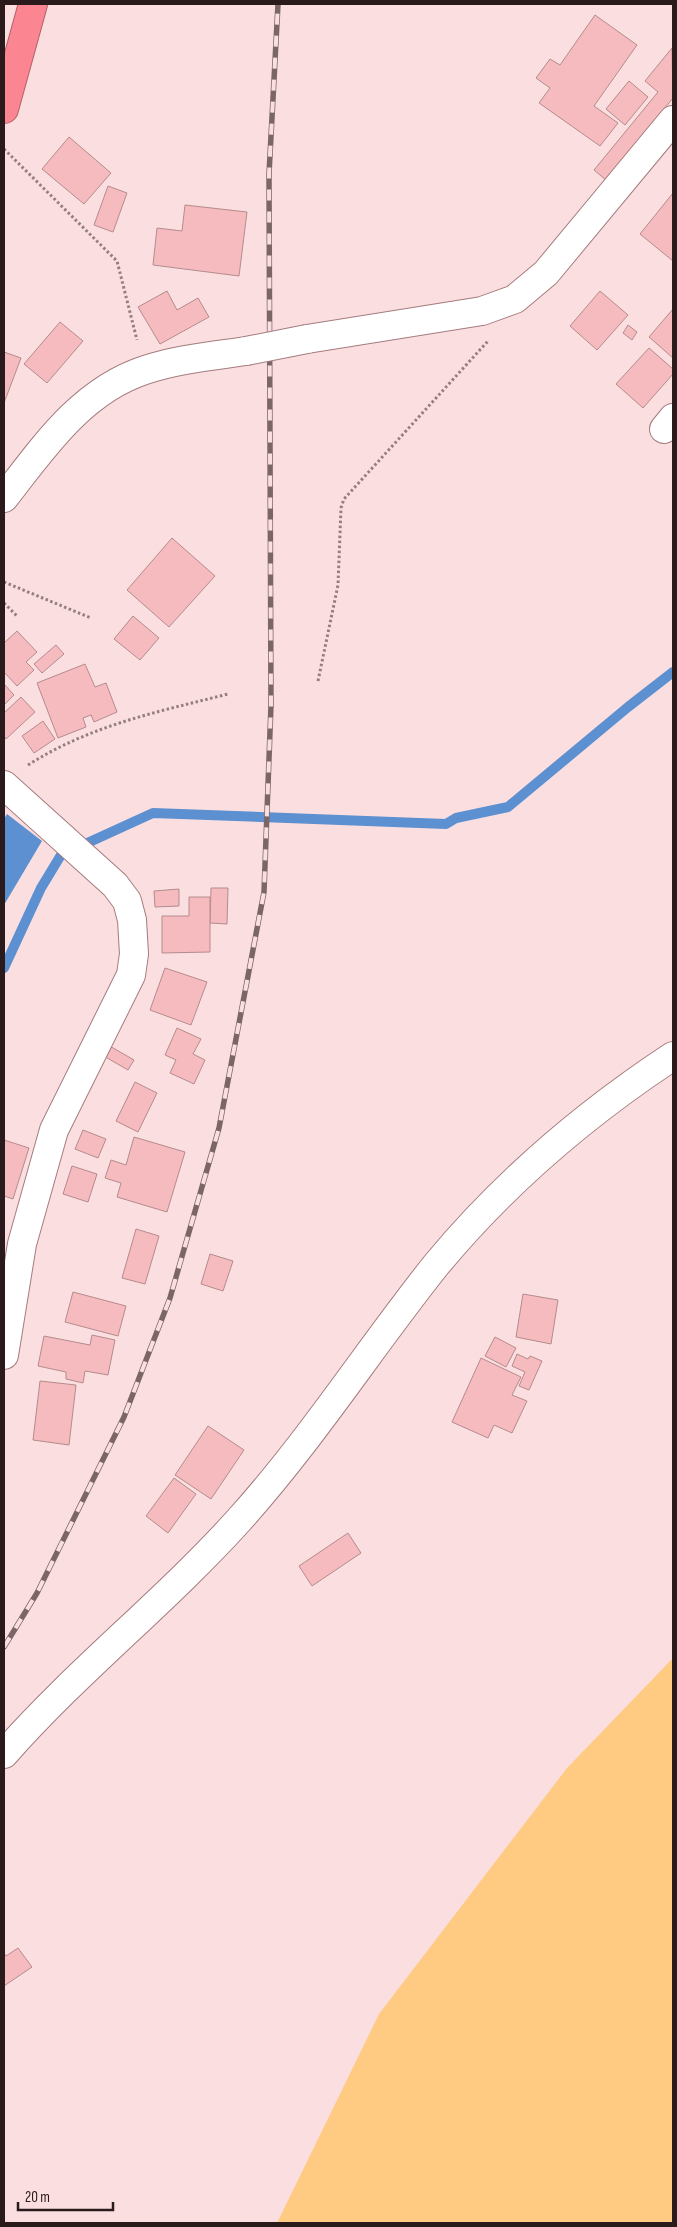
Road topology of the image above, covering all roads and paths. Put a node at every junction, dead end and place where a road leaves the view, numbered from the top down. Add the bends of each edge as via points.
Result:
1 (33, 4) edge
2 (4, 109) edge
3 (673, 120) edge
4 (4, 149) edge
5 (508, 302) junction
6 (144, 370) junction
7 (4, 498) edge
8 (4, 582) edge
9 (4, 603) edge
10 (18, 617) dead end
11 (91, 618) dead end
12 (318, 680) dead end
13 (228, 694) dead end
14 (26, 766) dead end
15 (6, 786) edge
16 (673, 1056) edge
17 (4, 1355) edge
18 (4, 1754) edge

1 - 2 highway
3 - 5 street via 546,273
4 - 6 path via 118,261
5 - 6 street, bridge via 482,310 246,352 185,359
5 - 12 path via 506,317 500,327 344,499 338,585
6 - 7 street via 102,392 67,420
8 - 11 path
9 - 10 path
13 - 14 path via 100,728
15 - 17 street via 116,885 127,901 132,920 134,954 131,975 54,1130 22,1244
16 - 18 street via 579,1125 526,1171 470,1227 422,1284 293,1457 240,1519 168,1593 62,1690

